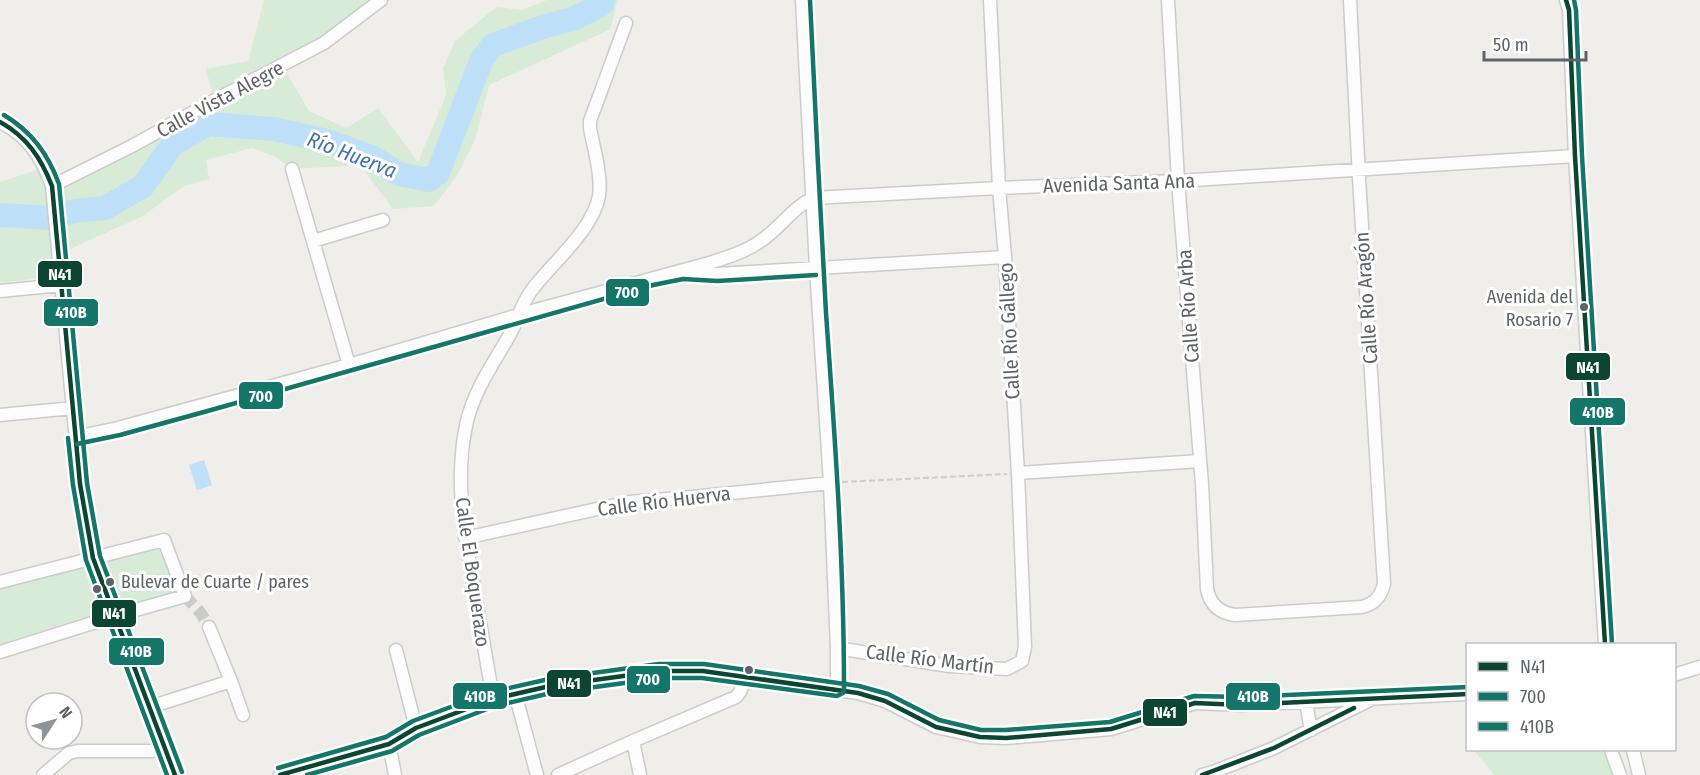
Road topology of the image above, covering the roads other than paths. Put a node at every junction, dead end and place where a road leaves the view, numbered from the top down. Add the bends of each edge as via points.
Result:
1 (381, 0) edge
2 (802, 0) edge
3 (990, 0) edge
4 (1168, 0) edge
5 (1350, 0) edge
6 (1566, 0) edge
7 (626, 22) dead end
8 (0, 122) edge
9 (1575, 156) junction
10 (292, 169) dead end
11 (1359, 169) junction
12 (1178, 181) junction
13 (52, 186) junction
14 (999, 188) junction
15 (813, 198) junction
16 (382, 220) dead end
17 (313, 241) junction
18 (1005, 257) junction
19 (816, 268) junction
20 (683, 271) junction
21 (61, 285) junction
22 (0, 291) edge
23 (520, 314) junction
24 (349, 364) junction
25 (73, 408) junction
26 (0, 416) edge
27 (75, 437) junction
28 (1200, 461) junction
29 (1018, 473) junction
30 (830, 483) junction
31 (465, 538) junction
32 (93, 558) junction
33 (0, 582) edge
34 (1218, 609) joint
35 (115, 616) junction
36 (209, 627) tunnel mouth
37 (1605, 643) edge
38 (837, 648) junction
39 (396, 650) dead end
40 (0, 652) edge
41 (1022, 661) joint
42 (1700, 667) edge
43 (1676, 674) edge
44 (746, 677) junction
45 (231, 681) junction
46 (837, 689) junction
47 (515, 693) junction
48 (1466, 694) edge
49 (1375, 698) junction
50 (493, 699) junction
51 (1306, 703) junction
52 (150, 707) junction
53 (243, 715) dead end
54 (416, 728) junction
55 (1311, 730) junction
56 (633, 741) junction
57 (389, 744) junction
58 (165, 747) junction
59 (1611, 751) edge
60 (1632, 751) edge
61 (43, 775) edge
62 (175, 775) edge
63 (280, 775) edge
64 (395, 775) edge
65 (537, 775) edge
66 (558, 775) edge
67 (640, 775) edge
68 (1202, 775) edge
69 (1620, 775) edge
70 (1639, 775) edge

1 - 13 street, Calle Vista Alegre via 324,43
2 - 15 street
3 - 14 street, Calle Río Gállego
4 - 12 street, Calle Río Arba
5 - 11 street, Calle Río Aragón
6 - 9 street
7 - 23 street, Calle El Boquerazo via 590,121 599,180 596,205 584,229 530,293
8 - 13 street via 33,148
9 - 11 street, Avenida Santa Ana
9 - 37 street
10 - 17 street
11 - 12 street, Avenida Santa Ana
11 - 34 street, Calle Río Aragón via 1384,577 1380,595 1362,607 1235,615
12 - 14 street, Avenida Santa Ana
12 - 28 street, Calle Río Arba
13 - 21 street
14 - 15 street, Avenida Santa Ana
14 - 18 street, Calle Río Gállego
15 - 19 street
15 - 20 street via 755,244
16 - 17 street
17 - 24 street
18 - 19 street
18 - 29 street, Calle Río Gállego
19 - 20 street via 717,274
19 - 30 street
20 - 23 street
21 - 22 street
21 - 25 street
23 - 24 street
23 - 31 street, Calle El Boquerazo via 481,383 468,420 460,478
24 - 27 street
25 - 26 street
25 - 27 street
27 - 32 street
28 - 29 street
28 - 34 street, Calle Río Arba via 1207,589 1210,601
29 - 41 street, Calle Río Gállego via 1025,647
30 - 31 street, Calle Río Huerva via 629,501
30 - 38 street
31 - 50 street, Calle El Boquerazo
32 - 33 street
32 - 35 street
32 - 35 street via 164,540 185,596
35 - 40 street
35 - 52 street
36 - 45 street
38 - 41 street, Calle Río Martín via 949,666 1007,669
38 - 46 street
39 - 54 street
42 - 43 street
44 - 46 street
44 - 47 street via 660,671
44 - 56 street via 736,697
45 - 52 street
45 - 53 street
46 - 51 street via 872,696 936,727 980,737 1006,738 1112,729 1196,703
47 - 50 street
47 - 65 street
48 - 49 street
49 - 51 street
49 - 55 street
50 - 54 street
51 - 55 street
52 - 58 street
54 - 57 street
55 - 68 street
56 - 66 street
56 - 67 street
57 - 63 street
57 - 64 street
58 - 61 street via 152,751 69,753
58 - 62 street
59 - 69 street
60 - 70 street

